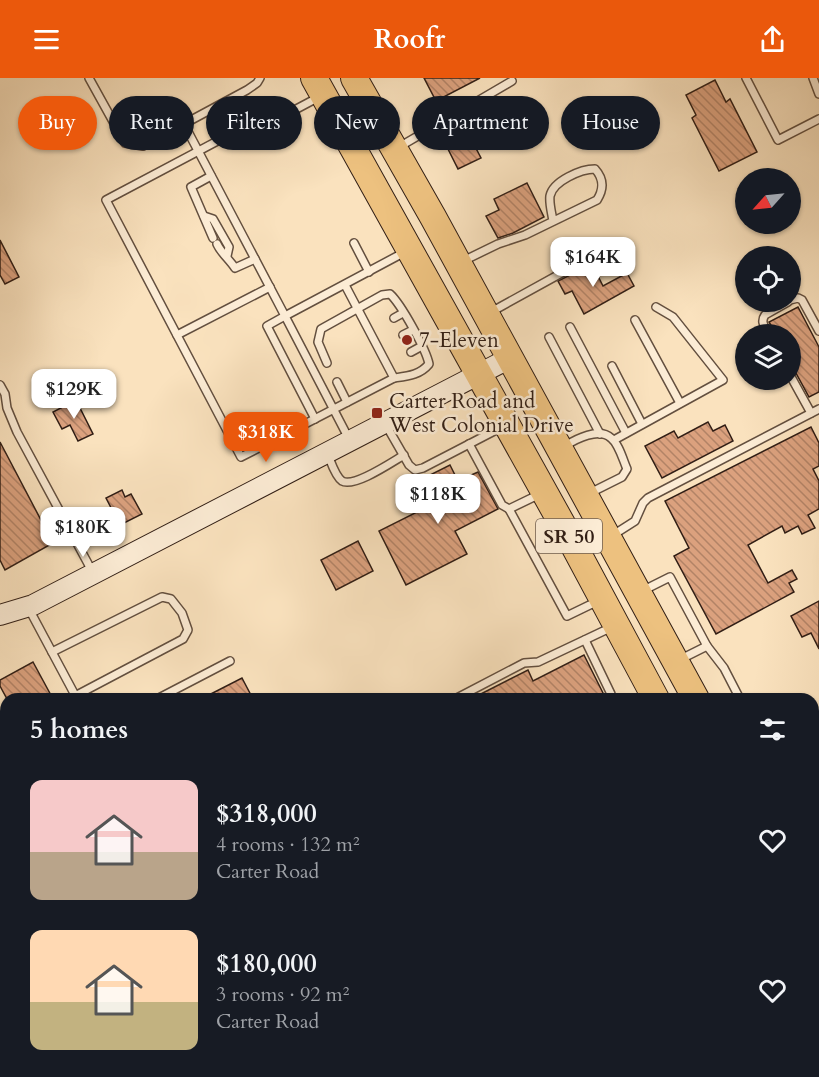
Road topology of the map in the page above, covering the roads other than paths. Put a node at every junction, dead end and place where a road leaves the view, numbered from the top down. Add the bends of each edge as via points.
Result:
1 (89, 78) edge
2 (260, 78) edge
3 (746, 78) edge
4 (358, 79) edge
5 (512, 81) dead end
6 (816, 81) edge
7 (323, 83) edge
8 (819, 94) edge
9 (338, 96) edge
10 (367, 96) edge
11 (109, 114) edge
12 (194, 119) edge
13 (819, 119) edge
14 (194, 143) edge
15 (400, 146) edge
16 (395, 150) edge
17 (198, 151) junction
18 (211, 176) junction
19 (204, 216) junction
20 (553, 221) junction
21 (354, 243) dead end
22 (409, 249) junction
23 (616, 252) dead end
24 (227, 256) junction
25 (255, 259) junction
26 (458, 264) junction
27 (369, 272) junction
28 (345, 285) junction
29 (270, 287) junction
30 (801, 300) edge
31 (656, 307) dead end
32 (358, 308) junction
33 (770, 312) edge
34 (403, 313) junction
35 (486, 314) junction
36 (285, 316) junction
37 (394, 318) dead end
38 (635, 320) dead end
39 (763, 324) edge
40 (378, 326) dead end
41 (570, 327) dead end
42 (413, 330) junction
43 (370, 331) junction
44 (819, 331) edge
45 (177, 335) junction
46 (403, 335) dead end
47 (549, 337) dead end
48 (387, 343) dead end
49 (422, 346) junction
50 (378, 347) junction
51 (411, 352) dead end
52 (510, 358) junction
53 (396, 360) dead end
54 (327, 363) dead end
55 (387, 365) junction
56 (612, 366) dead end
57 (479, 375) junction
58 (394, 378) junction
59 (337, 382) dead end
60 (0, 385) edge
61 (798, 390) edge
62 (347, 402) junction
63 (680, 403) junction
64 (334, 409) junction
65 (819, 409) edge
66 (811, 413) junction
67 (315, 419) junction
68 (385, 423) junction
69 (507, 424) junction
70 (642, 424) junction
71 (626, 433) junction
72 (600, 434) junction
73 (614, 440) junction
74 (350, 441) junction
75 (469, 444) junction
76 (560, 449) junction
77 (327, 453) junction
78 (404, 455) junction
79 (545, 492) junction
80 (586, 496) junction
81 (509, 509) junction
82 (609, 538) junction
83 (93, 573) junction
84 (639, 592) junction
85 (604, 599) junction
86 (28, 607) junction
87 (0, 615) edge
88 (617, 624) junction
89 (585, 640) junction
90 (707, 646) junction
91 (52, 652) junction
92 (230, 661) dead end
93 (676, 661) junction
94 (74, 693) edge
95 (83, 693) edge
96 (169, 693) edge
97 (466, 693) edge
98 (611, 693) edge
99 (653, 693) edge
100 (693, 693) edge
101 (737, 693) edge

1 - 11 lane
2 - 12 lane via 247,90
3 - 13 lane via 778,140
4 - 7 highway
4 - 10 highway, SR 50
5 - 15 lane
6 - 8 lane
7 - 9 highway
7 - 17 lane via 288,114 274,111
7 - 22 highway, SR 50
14 - 17 lane
16 - 26 highway, SR 50
17 - 18 lane
17 - 45 lane via 106,200
18 - 19 lane via 191,187
18 - 25 lane
19 - 24 lane via 220,251
19 - 24 lane via 213,219 229,247
20 - 20 lane via 597,200 603,184 600,174 584,170 556,185 550,196
20 - 26 lane
21 - 27 lane
22 - 27 lane
22 - 57 highway, SR 50
23 - 35 lane via 587,259
24 - 25 lane via 235,268
25 - 29 lane
26 - 35 highway, SR 50
27 - 28 lane
28 - 32 lane
28 - 36 lane
29 - 36 lane
29 - 45 lane
30 - 44 lane
31 - 63 lane via 673,317 723,380
32 - 34 lane via 390,294
32 - 43 lane
32 - 54 lane via 321,329 318,342
33 - 39 lane via 763,318
34 - 37 lane
34 - 42 lane
35 - 52 highway, SR 50
36 - 64 lane
36 - 67 lane via 267,326
38 - 63 lane
40 - 43 lane
41 - 71 lane
42 - 46 lane
42 - 49 lane
43 - 50 lane
45 - 67 lane via 241,457
47 - 72 lane
48 - 50 lane
49 - 51 lane
49 - 58 lane via 429,364 425,369
50 - 55 lane
52 - 57 street
52 - 76 highway, SR 50
53 - 55 lane
55 - 58 lane
56 - 70 lane
57 - 68 street
57 - 69 highway, SR 50
58 - 62 lane
59 - 62 lane
60 - 83 lane via 17,432
61 - 66 lane
62 - 64 lane
63 - 70 lane
64 - 67 lane
64 - 74 lane
65 - 66 lane
66 - 82 lane via 648,498 635,521
68 - 74 street
68 - 78 lane
69 - 75 lane
69 - 79 highway, SR 50
70 - 71 lane
71 - 73 lane
72 - 73 lane
72 - 76 lane via 586,436
73 - 80 lane via 627,469 622,477
74 - 77 street
75 - 78 lane via 415,470
75 - 81 lane via 497,498
76 - 80 highway, SR 50
77 - 78 lane via 339,479 345,482 366,477
77 - 83 street
79 - 81 lane
79 - 85 highway, SR 50
80 - 82 highway, SR 50
81 - 85 lane via 567,615
82 - 84 highway, SR 50
83 - 86 street
84 - 90 lane via 670,577
84 - 93 highway, SR 50
85 - 88 highway, SR 50
86 - 87 street
86 - 91 lane
88 - 89 lane
88 - 99 highway, SR 50
89 - 97 lane via 538,662 524,663
89 - 98 lane
90 - 93 lane
90 - 101 lane
91 - 94 lane
91 - 95 lane via 162,597 171,599 182,613 188,630 183,639
92 - 96 lane
93 - 100 highway, SR 50

